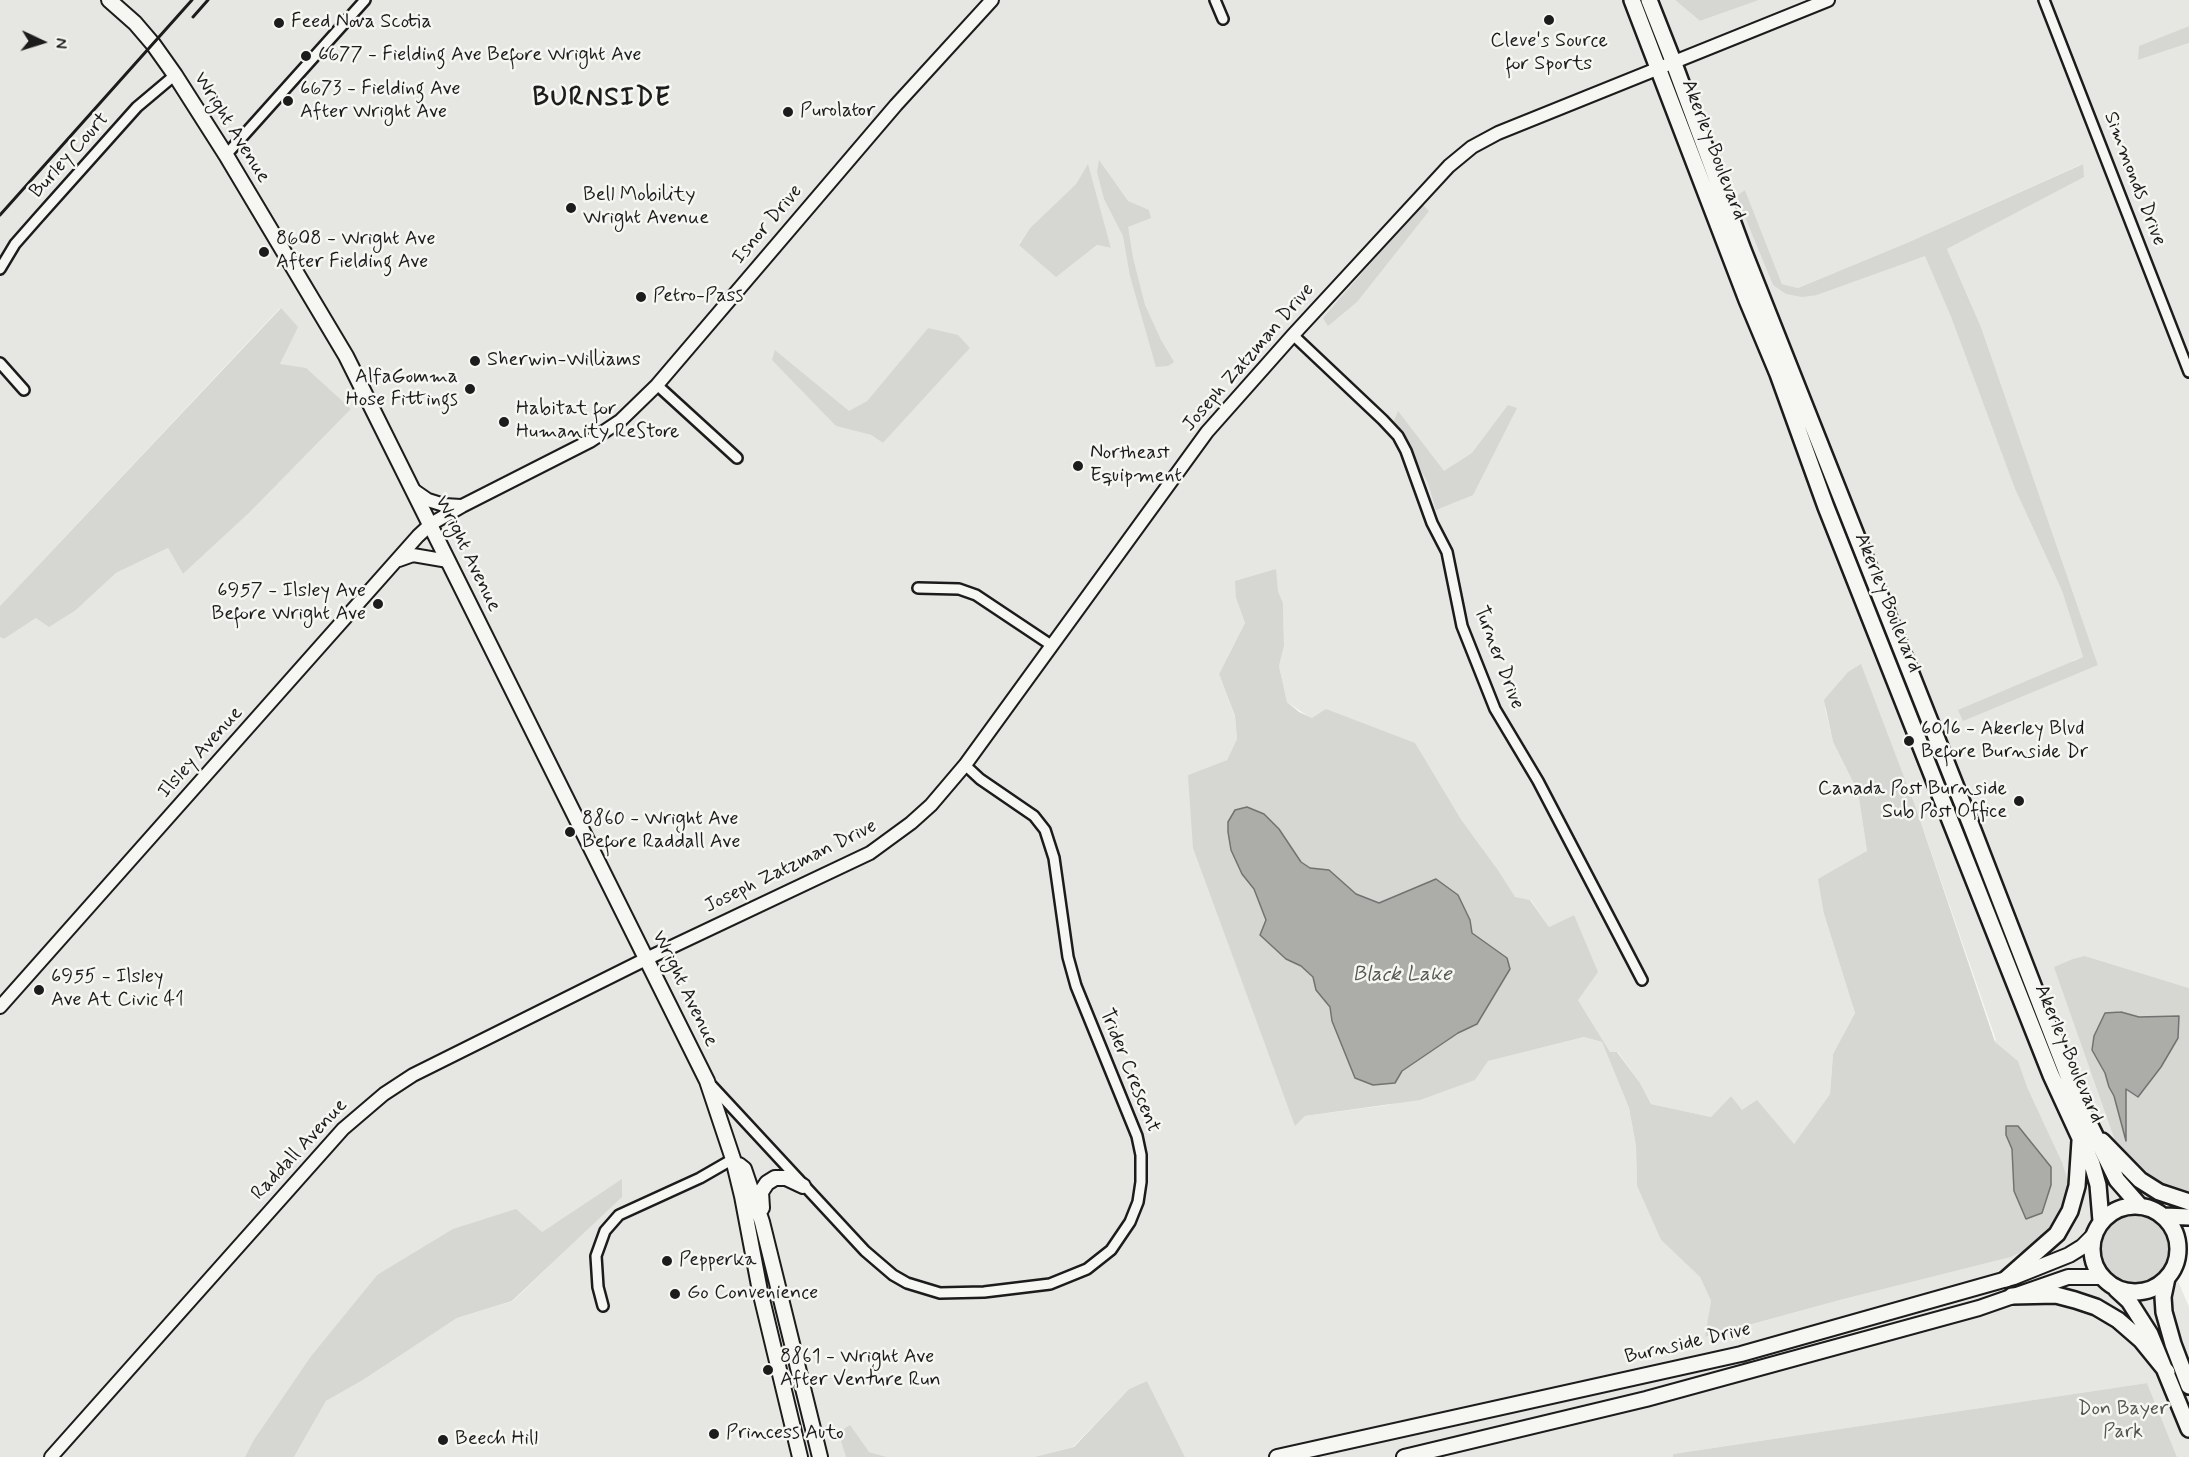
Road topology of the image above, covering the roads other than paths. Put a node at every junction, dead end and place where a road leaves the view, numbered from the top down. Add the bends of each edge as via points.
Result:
1 (109, 0) edge
2 (365, 0) edge
3 (992, 0) edge
4 (1215, 0) edge
5 (1632, 0) edge
6 (1648, 0) edge
7 (1828, 0) edge
8 (2044, 0) edge
9 (1223, 19) dead end
10 (1666, 64) junction
11 (175, 75) junction
12 (226, 155) junction
13 (0, 269) edge
14 (1293, 335) junction
15 (0, 363) edge
16 (2189, 372) edge
17 (657, 385) junction
18 (24, 390) dead end
19 (737, 458) dead end
20 (415, 491) junction
21 (462, 506) junction
22 (431, 525) junction
23 (395, 561) junction
24 (448, 561) junction
25 (918, 588) dead end
26 (1051, 645) junction
27 (965, 765) junction
28 (646, 959) junction
29 (1642, 980) dead end
30 (0, 1006) edge
31 (707, 1081) junction
32 (2086, 1134) junction
33 (733, 1159) junction
34 (803, 1186) junction
35 (2189, 1202) edge
36 (2139, 1205) junction
37 (2164, 1216) junction
38 (2189, 1217) edge
39 (762, 1222) junction
40 (2098, 1228) junction
41 (2189, 1255) edge
42 (2171, 1273) junction
43 (2006, 1279) junction
44 (2108, 1282) junction
45 (760, 1291) junction
46 (2012, 1296) junction
47 (603, 1306) dead end
48 (784, 1307) junction
49 (2167, 1372) junction
50 (2189, 1386) edge
51 (2189, 1429) edge
52 (51, 1457) edge
53 (800, 1457) edge
54 (820, 1457) edge
55 (1277, 1457) edge
56 (1404, 1457) edge

1 - 11 main road, Wright Avenue via 135,23
2 - 12 street
3 - 17 street, Isnor Drive via 896,105
4 - 9 street
5 - 10 main road, Akerley Boulevard
6 - 10 main road, Akerley Boulevard
7 - 10 street, Joseph Zatzman Drive
8 - 16 street, Simmonds Drive
10 - 14 street, Joseph Zatzman Drive via 1472,147 1449,166
10 - 32 main road, Akerley Boulevard via 1971,825 2077,1099
11 - 12 main road, Wright Avenue
11 - 13 street, Burley Court via 137,107 15,244
12 - 20 main road, Wright Avenue via 346,356
14 - 26 street, Joseph Zatzman Drive via 1207,432
14 - 29 street, Turner Drive via 1398,436 1447,552 1462,626 1495,709 1538,781
15 - 18 street
17 - 19 street
17 - 21 street, Isnor Drive via 620,421 590,441
20 - 21 street via 428,500
20 - 22 main road, Wright Avenue
21 - 22 street, Isnor Drive
22 - 23 street, Ilsley Avenue
22 - 24 main road, Wright Avenue
23 - 24 street via 413,555
23 - 30 street, Ilsley Avenue
24 - 28 main road, Wright Avenue
25 - 26 street via 959,589 976,595
26 - 27 street, Joseph Zatzman Drive
27 - 28 street, Joseph Zatzman Drive via 911,823 870,853
27 - 34 street, Trider Crescent via 1034,816 1045,830 1054,858 1076,987 1137,1136 1142,1164 1138,1202 1111,1250 1070,1277 1028,1288 940,1293 907,1283 883,1267
28 - 31 main road, Wright Avenue
28 - 52 street, Raddall Avenue via 412,1075 363,1111
31 - 33 main road, Wright Avenue
31 - 34 street, Trider Crescent
32 - 35 main road via 2140,1180 2159,1192
32 - 36 main road, Akerley Boulevard
32 - 40 main road, Akerley Boulevard via 2098,1185
32 - 43 main road via 2070,1211 2057,1234
33 - 39 main road, Wright Avenue via 744,1169
33 - 45 main road, Wright Avenue
33 - 47 street via 619,1215 605,1231 596,1256
34 - 39 main road via 786,1178 767,1183 761,1192
36 - 37 main road
36 - 40 main road via 2113,1212
37 - 38 main road
37 - 42 main road via 2178,1240
39 - 48 main road, Wright Avenue
40 - 43 main road, Burnside Drive via 2082,1247 2069,1255
40 - 44 main road via 2093,1257
41 - 42 main road
42 - 44 main road via 2156,1287 2143,1292 2128,1292
42 - 50 main road via 2163,1297 2164,1312
43 - 55 main road, Burnside Drive via 1741,1354
44 - 46 main road, Burnside Drive via 2068,1277
44 - 49 main road via 2141,1316
45 - 48 main road via 771,1294
45 - 53 main road, Wright Avenue
46 - 49 main road via 2056,1296 2096,1307 2141,1340
46 - 56 main road, Burnside Drive via 1646,1398
48 - 54 main road, Wright Avenue
49 - 51 main road

